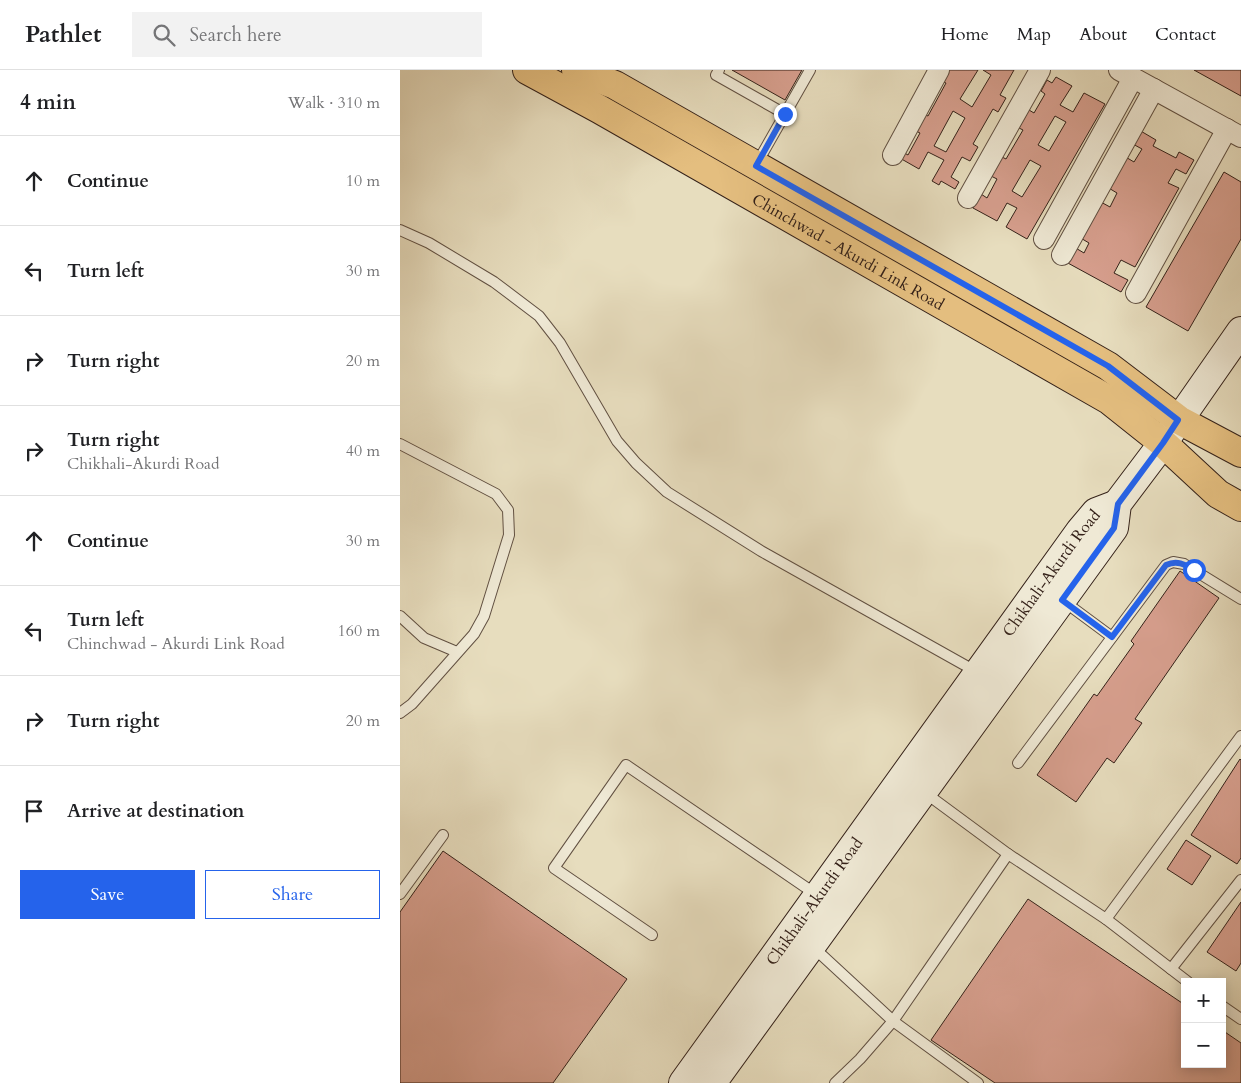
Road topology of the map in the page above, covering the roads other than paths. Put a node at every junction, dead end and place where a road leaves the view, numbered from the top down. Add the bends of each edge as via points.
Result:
1 (527, 70) edge
2 (576, 70) edge
3 (719, 70) edge
4 (810, 70) edge
5 (939, 70) edge
6 (1040, 70) edge
7 (1126, 74) edge
8 (619, 78) edge
9 (1154, 90) junction
10 (599, 109) junction
11 (785, 114) junction
12 (1234, 133) edge
13 (894, 156) dead end
14 (756, 166) junction
15 (968, 198) dead end
16 (400, 230) edge
17 (1044, 239) dead end
18 (1062, 255) dead end
19 (1136, 293) dead end
20 (1241, 331) edge
21 (1178, 420) junction
22 (1163, 443) junction
23 (400, 444) edge
24 (1241, 453) edge
25 (1118, 504) junction
26 (1241, 507) edge
27 (1241, 599) edge
28 (1062, 600) junction
29 (400, 616) edge
30 (1112, 637) junction
31 (457, 652) junction
32 (978, 673) junction
33 (400, 713) edge
34 (1241, 736) edge
35 (1018, 763) dead end
36 (923, 792) junction
37 (443, 835) dead end
38 (1008, 854) junction
39 (1241, 880) edge
40 (400, 894) edge
41 (818, 895) junction
42 (1106, 919) junction
43 (652, 935) dead end
44 (812, 946) junction
45 (1171, 969) junction
46 (1183, 978) edge
47 (1226, 1009) edge
48 (1241, 1019) edge
49 (894, 1021) junction
50 (683, 1083) edge
51 (712, 1083) edge
52 (834, 1083) edge
53 (978, 1083) edge

1 - 10 main road, Chinchwad - Akurdi Link Road
2 - 8 main road, Chinchwad - Akurdi Link Road
3 - 11 lane via 716,75
4 - 11 lane
5 - 13 street
6 - 15 street
7 - 9 street
7 - 17 street
8 - 10 street
8 - 14 main road, Chinchwad - Akurdi Link Road
9 - 12 street
9 - 18 street
10 - 22 main road, Chinchwad - Akurdi Link Road via 1109,400
11 - 14 lane
12 - 19 street
14 - 21 main road, Chinchwad - Akurdi Link Road via 1108,366
16 - 32 lane via 429,243 494,282 538,316 560,343 617,441 667,492 761,551
20 - 21 main road
21 - 22 main road
21 - 24 main road, Chinchwad - Akurdi Link Road
22 - 25 main road
22 - 26 main road, Chinchwad - Akurdi Link Road via 1218,494
23 - 31 lane via 496,494 508,510 509,535 484,616 474,634
25 - 28 main road, Chikhali-Akurdi Road via 1114,528
25 - 32 main road, Chikhali-Akurdi Road via 1096,512 1091,518
27 - 30 lane via 1184,564 1173,562 1166,565
28 - 30 lane
28 - 36 main road, Chikhali-Akurdi Road
29 - 31 lane via 424,638
30 - 35 lane
31 - 33 lane via 412,704
32 - 41 main road, Chikhali-Akurdi Road
34 - 42 lane
36 - 38 lane
36 - 44 main road, Chikhali-Akurdi Road
37 - 40 lane
38 - 42 lane
38 - 49 lane
39 - 45 lane
41 - 43 lane via 626,764 554,868
41 - 50 main road, Chikhali-Akurdi Road
42 - 45 lane
44 - 49 lane
44 - 51 main road, Chikhali-Akurdi Road
45 - 46 lane
47 - 48 lane
49 - 52 lane
49 - 53 lane

